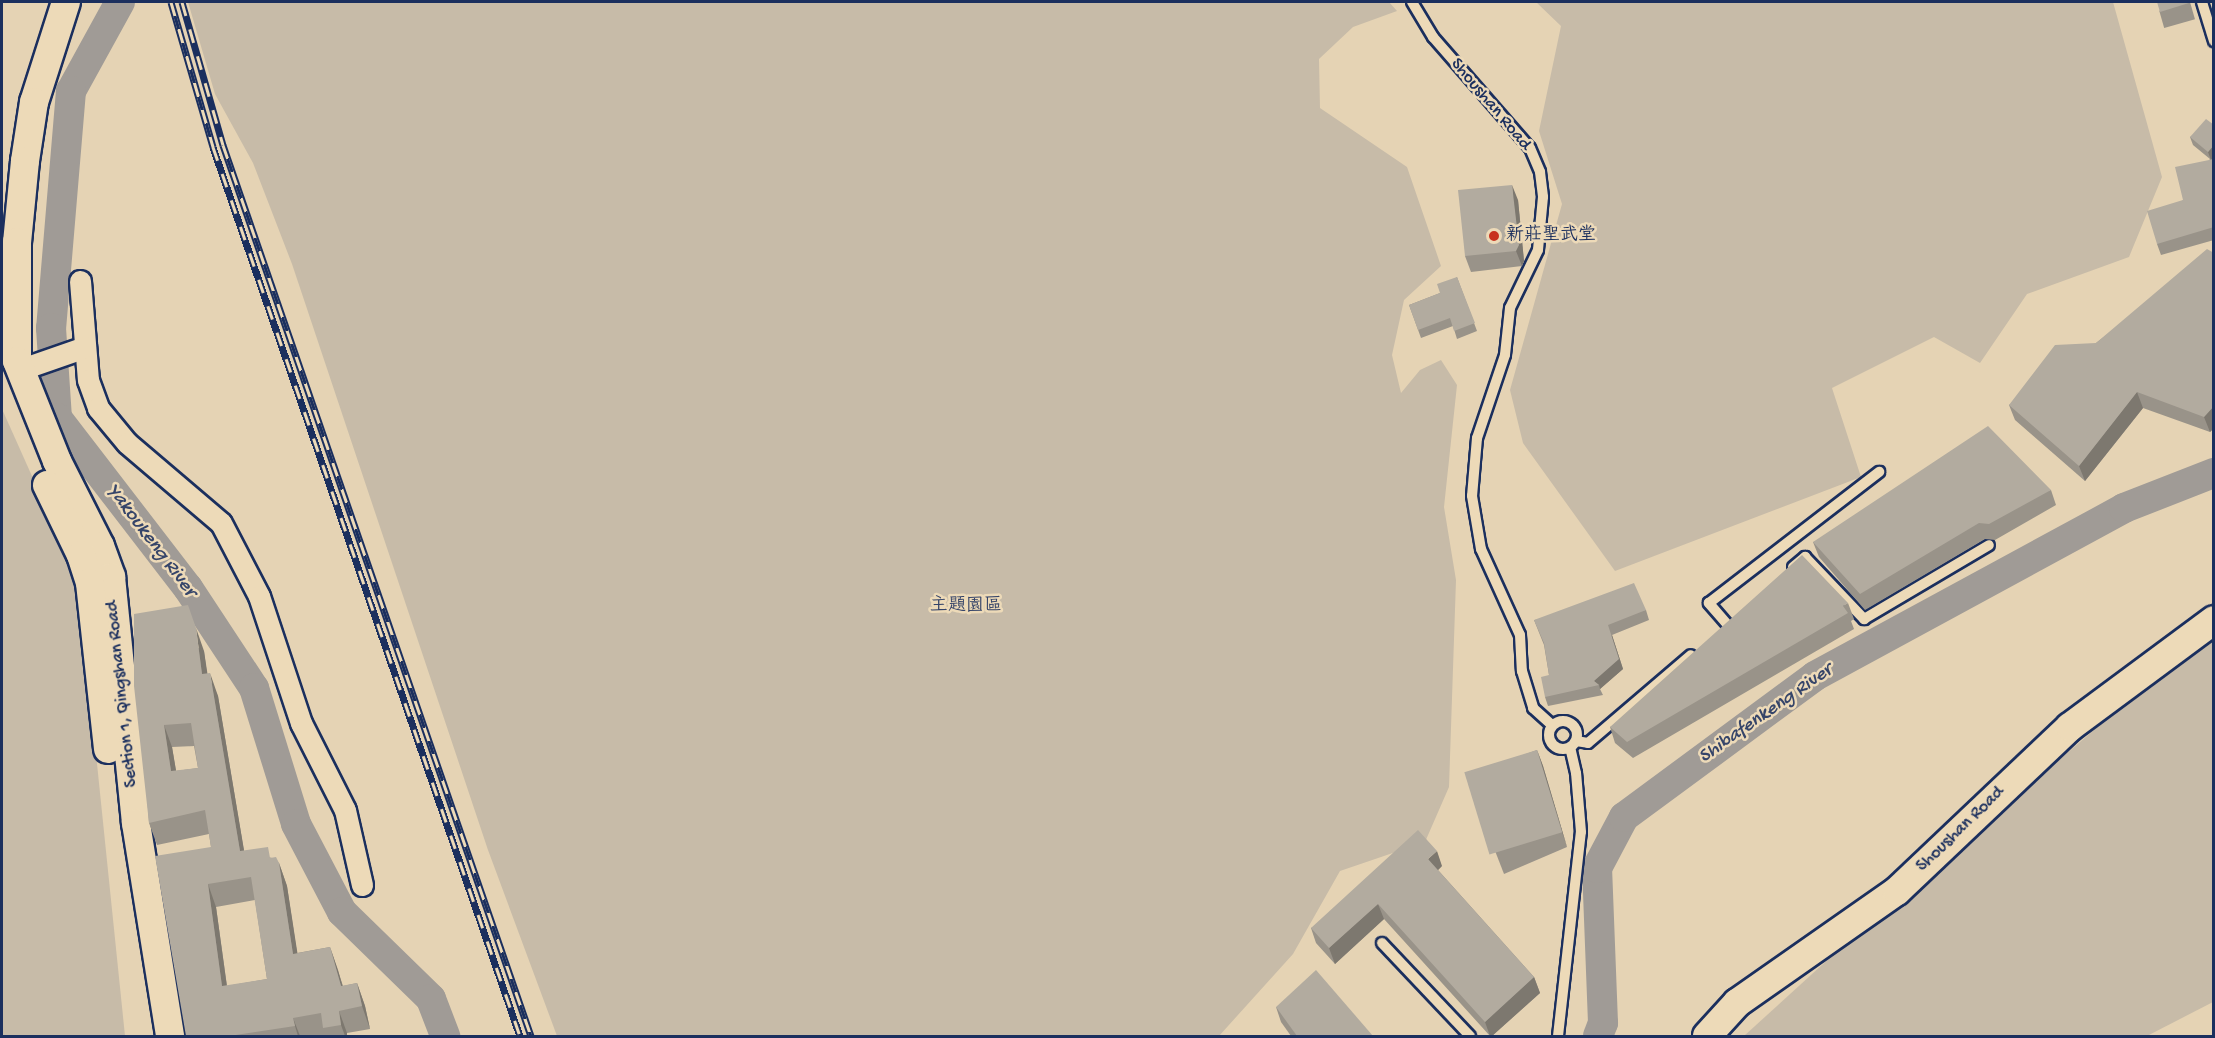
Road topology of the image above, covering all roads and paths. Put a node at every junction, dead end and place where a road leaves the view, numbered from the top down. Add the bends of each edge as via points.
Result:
1 (66, 2) edge
2 (1412, 2) edge
3 (2202, 2) edge
4 (2214, 40) edge
5 (80, 280) dead end
6 (85, 347) junction
7 (27, 367) junction
8 (1879, 472) dead end
9 (1989, 545) dead end
10 (1787, 572) edge
11 (2214, 620) edge
12 (1727, 624) edge
13 (1701, 646) edge
14 (1552, 725) junction
15 (1573, 744) junction
16 (362, 885) dead end
17 (1382, 943) dead end
18 (151, 1036) edge
19 (170, 1036) edge
20 (1470, 1036) edge
21 (1558, 1036) edge
22 (1707, 1036) edge

1 - 7 street, Section 1, Qingshan Road via 34,102 25,161 17,242
2 - 14 lane, Shoushan Road via 1433,38 1530,148 1540,172 1543,197 1538,250 1510,308 1505,355 1477,438 1472,496 1481,549 1520,635 1522,671 1533,708
3 - 4 lane
5 - 6 street
6 - 7 street
6 - 16 street via 87,380 98,408 127,443 221,523 253,586 301,723 345,810
7 - 18 street, Section 1, Qingshan Road via 13,394 39,469 81,555 90,583 118,831
7 - 19 street, Section 1, Qingshan Road via 111,577 136,823
8 - 12 lane via 1710,603
9 - 10 lane via 1864,619 1805,557
11 - 22 street, Shoushan Road via 2070,727 1897,891 1737,1003
13 - 15 lane via 1588,742
14 - 15 lane, Shoushan Road via 1552,744 1560,749
14 - 15 lane via 1569,721 1577,732
15 - 21 lane via 1581,832
17 - 20 lane

